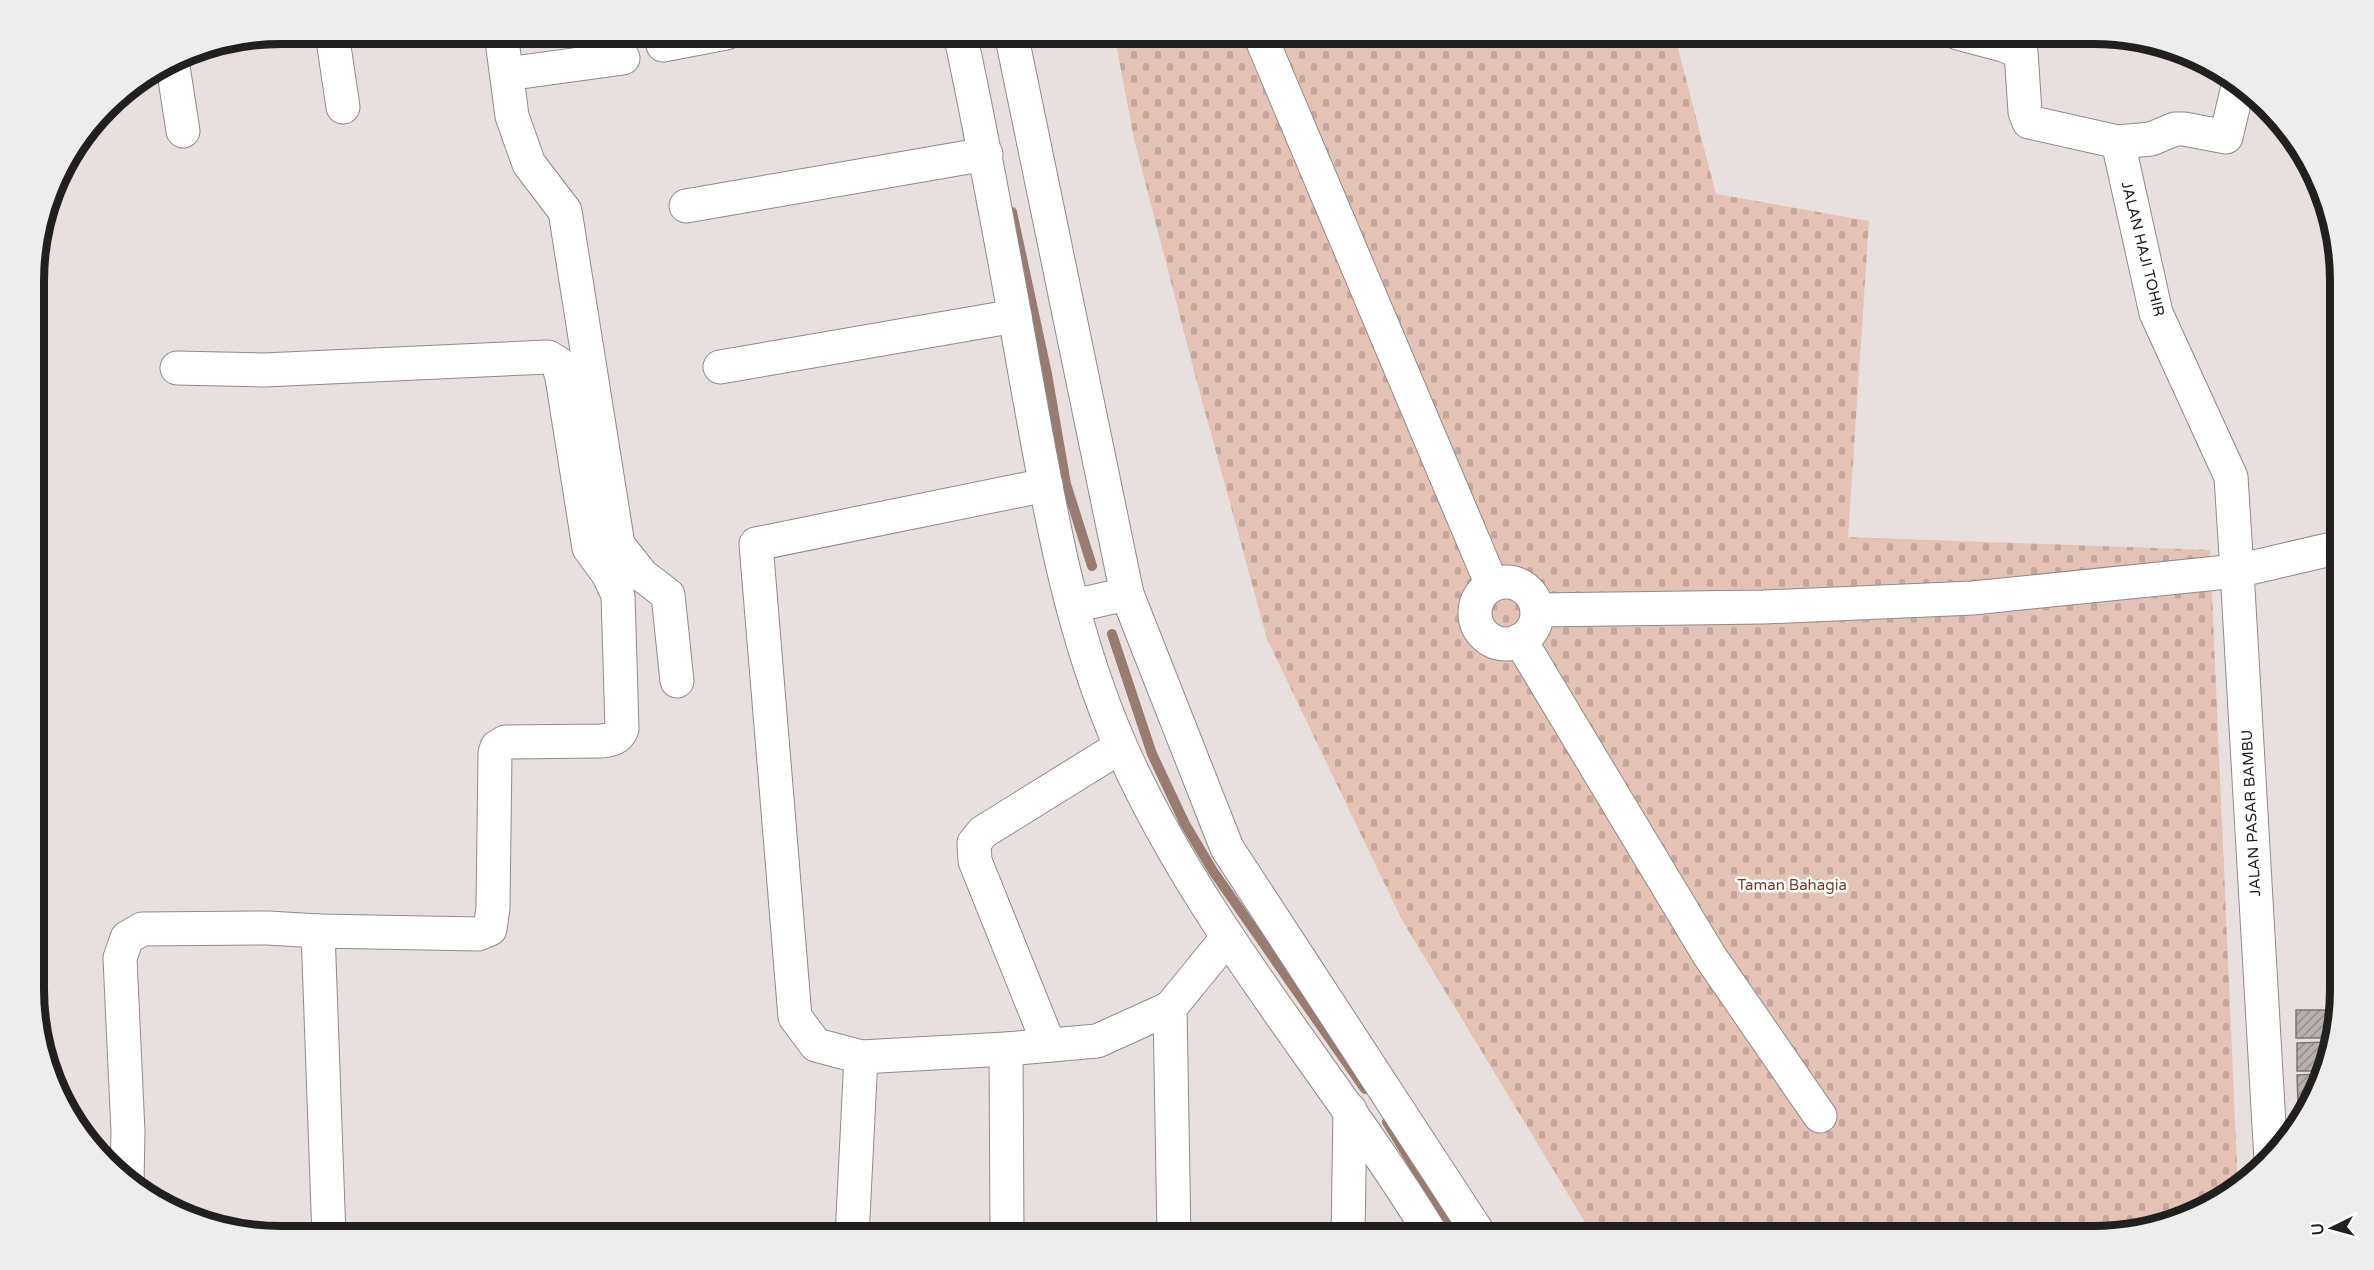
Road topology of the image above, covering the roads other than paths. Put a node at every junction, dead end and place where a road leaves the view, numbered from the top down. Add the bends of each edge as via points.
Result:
1 (334, 44) edge
2 (503, 44) edge
3 (668, 44) edge
4 (962, 44) edge
5 (1013, 44) edge
6 (1264, 44) edge
7 (1998, 44) edge
8 (663, 45) dead end
9 (623, 57) dead end
10 (173, 69) edge
11 (507, 74) junction
12 (2237, 91) edge
13 (343, 107) dead end
14 (183, 131) dead end
15 (2118, 142) junction
16 (986, 153) junction
17 (686, 206) dead end
18 (1015, 316) junction
19 (720, 367) dead end
20 (177, 368) dead end
21 (1046, 485) junction
22 (2330, 549) edge
23 (2237, 571) junction
24 (1492, 585) junction
25 (1127, 594) junction
26 (1074, 606) junction
27 (1537, 610) junction
28 (1520, 640) junction
29 (677, 681) dead end
30 (1120, 747) junction
31 (318, 931) junction
32 (1227, 938) junction
33 (1170, 1008) junction
34 (1049, 1045) junction
35 (1006, 1049) junction
36 (861, 1057) junction
37 (1350, 1110) junction
38 (1820, 1116) dead end
39 (2270, 1148) edge
40 (127, 1171) edge
41 (329, 1226) edge
42 (853, 1226) edge
43 (1008, 1226) edge
44 (1174, 1226) edge
45 (1348, 1226) edge
46 (1426, 1226) edge
47 (1474, 1226) edge

1 - 13 street
2 - 11 street
3 - 8 street
4 - 16 street
5 - 25 street
6 - 24 street
7 - 15 street via 2021,52 2029,122
9 - 11 street
10 - 14 street
11 - 29 street via 512,116 529,164 565,211 618,545 642,575 668,595
12 - 15 street via 2226,137 2175,129 2151,139
15 - 23 street, JALAN HAJI TOHIR via 2156,313 2230,477
16 - 17 street
16 - 18 street
18 - 19 street
18 - 21 street
20 - 31 street via 264,370 548,357 558,363 562,378 589,548 609,574 618,595 622,729 619,736 601,741 505,742 497,747 490,930 478,934
21 - 26 street
21 - 36 street via 756,544 795,1017 816,1045
22 - 23 street
23 - 27 street via 1973,598 1764,607
23 - 39 street, JALAN PASAR BAMBU
24 - 27 street via 1516,583 1534,599
24 - 28 street via 1476,603 1479,627 1496,642 1509,644
25 - 26 street
25 - 47 street via 1227,848
26 - 30 street via 1087,657
27 - 28 street via 1529,633
28 - 38 street via 1709,955
30 - 32 street via 1174,854
30 - 34 street via 983,832 974,843 975,861
31 - 40 street via 142,929 127,938 120,958
31 - 41 street
32 - 33 street
32 - 37 street
33 - 34 street via 1097,1041
33 - 44 street
34 - 35 street
35 - 36 street
35 - 43 street
36 - 42 street
37 - 45 street
37 - 46 street

